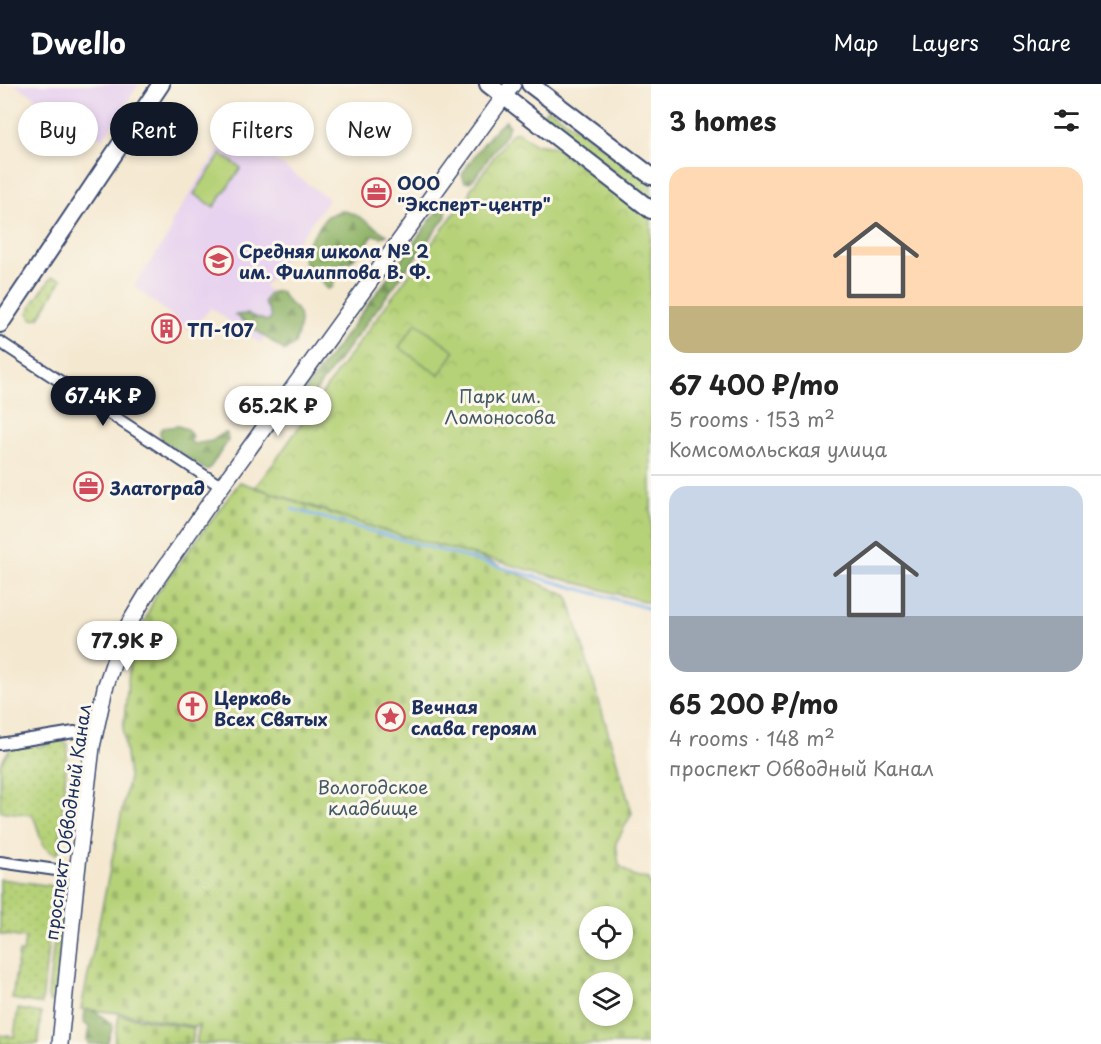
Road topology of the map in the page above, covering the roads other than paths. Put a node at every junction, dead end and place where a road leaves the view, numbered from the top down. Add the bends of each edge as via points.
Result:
1 (161, 84) edge
2 (488, 84) edge
3 (530, 84) edge
4 (508, 90) edge
5 (651, 176) edge
6 (651, 210) edge
7 (0, 324) edge
8 (0, 342) edge
9 (222, 487) junction
10 (94, 735) junction
11 (0, 744) edge
12 (0, 862) edge
13 (77, 873) junction
14 (60, 1044) edge

1 - 7 main road
2 - 4 main road
3 - 5 main road
4 - 6 main road
4 - 9 main road, проспект Обводный Канал
8 - 9 street
9 - 10 main road, проспект Обводный Канал via 124,632
10 - 11 street via 74,732
10 - 13 main road, проспект Обводный Канал
12 - 13 street
13 - 14 main road, проспект Обводный Канал

